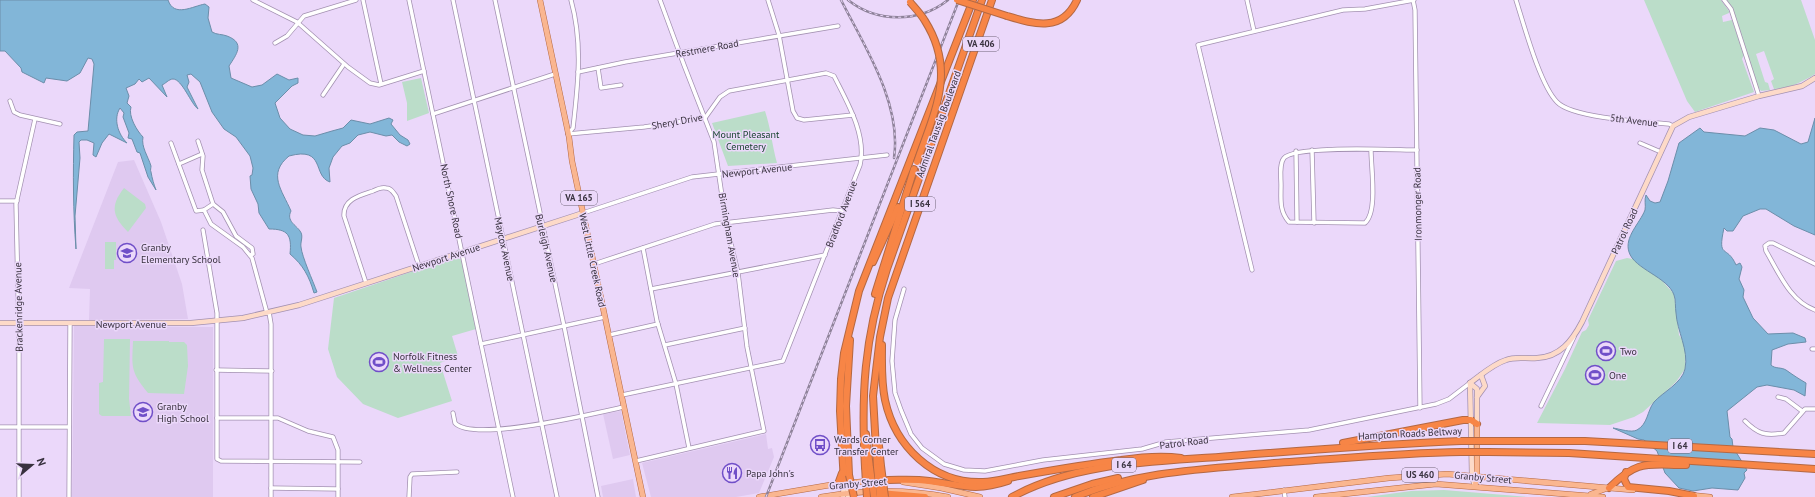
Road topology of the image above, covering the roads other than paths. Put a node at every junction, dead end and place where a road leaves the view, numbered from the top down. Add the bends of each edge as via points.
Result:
1 (253, 0) edge
2 (356, 0) edge
3 (363, 0) edge
4 (409, 0) edge
5 (453, 0) edge
6 (495, 0) edge
7 (540, 0) edge
8 (571, 0) edge
9 (660, 0) edge
10 (768, 0) edge
11 (957, 0) edge
12 (973, 0) edge
13 (982, 0) edge
14 (992, 0) edge
15 (996, 0) edge
16 (1077, 0) edge
17 (1247, 0) edge
18 (1414, 0) edge
19 (1516, 0) edge
20 (1724, 0) edge
21 (909, 1) edge
22 (298, 22) junction
23 (838, 26) dead end
24 (1254, 31) junction
25 (779, 35) junction
26 (275, 43) dead end
27 (679, 53) junction
28 (344, 64) junction
29 (598, 68) junction
30 (424, 71) junction
31 (578, 72) junction
32 (555, 74) junction
33 (1815, 78) edge
34 (787, 80) junction
35 (381, 84) junction
36 (621, 85) dead end
37 (838, 85) joint
38 (962, 86) junction
39 (512, 88) junction
40 (323, 95) dead end
41 (1759, 96) junction
42 (474, 101) junction
43 (10, 102) dead end
44 (434, 114) junction
45 (853, 115) junction
46 (706, 118) junction
47 (36, 119) junction
48 (60, 124) dead end
49 (1673, 126) junction
50 (568, 134) junction
51 (198, 141) dead end
52 (171, 143) dead end
53 (1640, 143) dead end
54 (1312, 150) junction
55 (1371, 150) junction
56 (1417, 150) junction
57 (1296, 151) junction
58 (1661, 152) junction
59 (202, 154) junction
60 (888, 155) dead end
61 (861, 158) junction
62 (178, 164) junction
63 (914, 169) junction
64 (720, 174) junction
65 (0, 201) edge
66 (17, 201) junction
67 (213, 204) junction
68 (204, 210) junction
69 (842, 212) junction
70 (583, 213) junction
71 (1297, 222) junction
72 (726, 223) junction
73 (1314, 223) junction
74 (542, 225) junction
75 (203, 230) dead end
76 (503, 238) junction
77 (643, 248) junction
78 (462, 252) junction
79 (250, 255) junction
80 (825, 255) junction
81 (594, 264) junction
82 (1815, 264) edge
83 (419, 266) junction
84 (1252, 270) dead end
85 (738, 274) junction
86 (366, 284) junction
87 (904, 289) dead end
88 (651, 290) junction
89 (855, 308) junction
90 (1815, 310) edge
91 (268, 313) junction
92 (605, 317) junction
93 (217, 321) junction
94 (0, 323) edge
95 (19, 323) junction
96 (70, 324) junction
97 (658, 324) junction
98 (882, 324) junction
99 (564, 326) junction
100 (851, 327) junction
101 (745, 328) junction
102 (609, 334) junction
103 (522, 335) junction
104 (1574, 336) junction
105 (868, 338) junction
106 (481, 344) junction
107 (665, 345) junction
108 (751, 368) junction
109 (216, 370) junction
110 (272, 371) junction
111 (1481, 375) junction
112 (1470, 383) junction
113 (676, 384) junction
114 (622, 396) junction
115 (1478, 397) junction
116 (1778, 397) dead end
117 (1541, 406) dead end
118 (624, 407) junction
119 (1420, 408) junction
120 (1815, 409) edge
121 (1802, 411) junction
122 (453, 413) dead end
123 (581, 416) junction
124 (217, 418) junction
125 (272, 418) junction
126 (1471, 420) junction
127 (1745, 421) dead end
128 (541, 424) junction
129 (1477, 424) junction
130 (0, 427) edge
131 (19, 427) junction
132 (69, 427) junction
133 (498, 429) junction
134 (689, 448) junction
135 (1283, 452) junction
136 (1815, 454) edge
137 (1193, 459) junction
138 (271, 461) junction
139 (636, 461) junction
140 (338, 462) junction
141 (360, 462) dead end
142 (1739, 464) junction
143 (873, 467) junction
144 (1199, 469) junction
145 (1815, 469) edge
146 (1179, 471) junction
147 (458, 472) dead end
148 (1626, 472) junction
149 (1028, 474) junction
150 (1474, 476) junction
151 (888, 480) junction
152 (843, 483) junction
153 (1474, 486) junction
154 (271, 488) junction
155 (1609, 488) junction
156 (338, 490) junction
157 (1284, 490) junction
158 (866, 494) edge
159 (885, 495) edge
160 (847, 496) edge
161 (1015, 496) edge
162 (1584, 496) junction
163 (1694, 496) junction
164 (19, 497) edge
165 (69, 497) edge
166 (271, 497) edge
167 (338, 497) edge
168 (409, 497) edge
169 (513, 497) edge
170 (557, 497) edge
171 (598, 497) edge
172 (643, 497) edge
173 (759, 497) edge
174 (821, 497) edge
175 (874, 497) edge
176 (880, 497) edge
177 (925, 497) edge
178 (948, 497) edge
179 (980, 497) edge
180 (1054, 497) edge
181 (1075, 497) edge
182 (1093, 497) edge
183 (1232, 497) edge
184 (1285, 497) edge
185 (1316, 497) edge
186 (1603, 497) edge
187 (1710, 497) edge

1 - 22 street
2 - 22 street via 309,14
3 - 35 street
4 - 30 street, North Shore Road
5 - 42 street, Maycox Avenue
6 - 39 street, Burleigh Avenue
7 - 32 main road, West Little Creek Road / VA 165
8 - 31 street via 577,22
9 - 27 street, Birmingham Avenue
10 - 25 street
11 - 16 highway, bridge via 1029,23 1048,23 1067,15
12 - 89 highway via 875,247
13 - 105 highway via 887,270
14 - 38 highway, Admiral Taussig Boulevard / I 564
15 - 38 highway, VA 406 via 975,62
17 - 24 street
18 - 24 street via 1365,9 1342,10
18 - 56 street, Ironmonger Road
19 - 49 street, 5th Avenue via 1546,86 1557,102 1570,111
20 - 41 street via 1731,8
21 - 63 highway, bridge via 932,33 942,70 939,102
22 - 26 street via 287,36
22 - 28 street
23 - 25 street, Restmere Road
24 - 84 street via 1198,45
25 - 27 street, Restmere Road
25 - 34 street
27 - 29 street, Restmere Road
27 - 46 street, Birmingham Avenue
28 - 35 street via 365,81
28 - 40 street
29 - 31 street, Restmere Road
29 - 36 street via 601,88
30 - 35 street
30 - 44 street, North Shore Road
31 - 50 street via 573,128
32 - 39 street
32 - 50 main road, West Little Creek Road / VA 165
33 - 41 street via 1802,86
34 - 37 street, Sheryl Drive via 826,73 834,76
34 - 45 street via 795,116 804,120
34 - 46 street, Sheryl Drive via 729,91 720,97
37 - 45 street, Bradford Avenue
38 - 98 highway, Admiral Taussig Boulevard / I 564 via 892,284
39 - 42 street
39 - 74 street, Burleigh Avenue
41 - 49 street via 1689,117
42 - 44 street
42 - 76 street, Maycox Avenue
43 - 47 street via 14,112
44 - 78 street, North Shore Road
45 - 61 street, Bradford Avenue via 859,135
46 - 50 street, Sheryl Drive
46 - 64 street, Birmingham Avenue
47 - 48 street
47 - 66 street, Brackenridge Avenue
49 - 58 street, Patrol Road
50 - 70 main road, West Little Creek Road / VA 165
51 - 59 street
52 - 62 street
53 - 58 street
54 - 55 street
54 - 57 street
54 - 73 street
55 - 56 street
55 - 73 street via 1373,208 1370,219 1365,223
56 - 119 street, Ironmonger Road
57 - 71 street
57 - 71 street via 1283,159 1281,206 1289,222
58 - 104 street, Patrol Road
59 - 62 street
59 - 67 street via 202,170
60 - 61 street, Newport Avenue
61 - 64 street, Newport Avenue
61 - 69 street, Bradford Avenue
62 - 68 street via 196,211
63 - 89 highway via 867,274
63 - 105 highway via 880,275 870,313
64 - 70 street, Newport Avenue via 692,177
64 - 72 street, Birmingham Avenue
65 - 66 street
66 - 95 street, Brackenridge Avenue
67 - 68 street
67 - 79 street via 223,212 236,236 252,248 253,254
68 - 79 street via 214,227 243,247
69 - 72 street via 833,210
69 - 80 street, Bradford Avenue
70 - 74 street, Newport Avenue
70 - 81 main road, West Little Creek Road / VA 165
71 - 73 street
72 - 77 street via 715,224
72 - 85 street, Birmingham Avenue
74 - 76 street, Newport Avenue
74 - 99 street, Burleigh Avenue
75 - 93 street
76 - 78 street, Newport Avenue
76 - 103 street, Maycox Avenue
77 - 81 street
77 - 88 street
78 - 83 street, Newport Avenue
78 - 106 street, North Shore Road
79 - 91 street
80 - 85 street
80 - 108 street, Bradford Avenue via 783,361
81 - 92 main road, West Little Creek Road / VA 165
82 - 90 street via 1773,243 1765,246 1791,292 1803,305
83 - 86 street, Newport Avenue
83 - 86 street via 396,196 391,189 382,188 355,198 344,211
85 - 88 street
85 - 101 street, Birmingham Avenue
86 - 91 street, Newport Avenue
87 - 119 street, Patrol Road via 895,320 892,361 895,393 912,434 922,448 944,464 964,470 985,472 1043,460 1142,449 1166,442 1309,430
88 - 97 street
89 - 100 highway
91 - 93 street, Newport Avenue
91 - 110 street via 271,324
92 - 99 street
92 - 102 main road, West Little Creek Road / VA 165
93 - 96 street, Newport Avenue via 176,324
93 - 109 street
94 - 95 street, Newport Avenue
95 - 96 street, Newport Avenue
95 - 131 street, Brackenridge Avenue
96 - 132 street
97 - 102 street
97 - 107 street
98 - 143 highway via 876,378
98 - 149 highway via 881,371 885,399 893,425 911,452 937,472 961,480 983,482
99 - 103 street
99 - 123 street, Burleigh Avenue
100 - 152 highway via 844,352 840,392
100 - 160 highway, bridge via 846,398 849,475
101 - 107 street
101 - 108 street, Birmingham Avenue
102 - 114 main road, West Little Creek Road / VA 165
103 - 106 street
103 - 128 street, Maycox Avenue
104 - 111 street, Patrol Road via 1566,346 1550,356 1510,358
104 - 117 street, Patrol Road
105 - 143 highway via 862,410
106 - 133 street, North Shore Road
107 - 113 street
108 - 113 street
108 - 134 street, Birmingham Avenue via 764,431
109 - 110 street
109 - 124 street
110 - 125 street
111 - 112 street, Patrol Road
111 - 115 street via 1485,386
112 - 115 street via 1477,388
112 - 119 street, Patrol Road via 1447,399
112 - 126 street
113 - 114 street
113 - 134 street
114 - 118 main road, West Little Creek Road / VA 165
115 - 129 street
116 - 121 street via 1786,399
118 - 123 street
118 - 139 main road, West Little Creek Road / VA 165
120 - 121 street via 1805,408
121 - 127 street via 1784,433 1770,435 1755,430
122 - 133 street via 455,423 462,428
123 - 128 street
123 - 171 street, Burleigh Avenue
124 - 125 street
124 - 138 street via 218,460
125 - 138 street
125 - 140 street via 282,419 308,431 333,437 338,446
126 - 129 highway
126 - 135 highway
126 - 150 street
128 - 133 street
128 - 170 street, Maycox Avenue
129 - 150 main road
130 - 131 street
131 - 132 street
131 - 164 street, Brackenridge Avenue
132 - 165 street
133 - 169 street, North Shore Road
134 - 139 street
135 - 136 highway, Hampton Roads Beltway / I 64, bridge via 1461,441 1585,441
135 - 137 highway, Hampton Roads Beltway / I 64
137 - 149 highway via 1167,456 1127,459
137 - 161 highway, Hampton Roads Beltway / I 64 via 1091,470 1056,478 1030,487
138 - 140 street
138 - 154 street
139 - 172 main road, West Little Creek Road / VA 165
140 - 141 street
140 - 156 street
142 - 144 highway, Hampton Roads Beltway / I 64, bridge via 1569,453 1461,452
142 - 145 highway, Hampton Roads Beltway / I 64
142 - 148 highway via 1648,464
143 - 158 highway, bridge
143 - 159 highway, bridge
143 - 175 highway, bridge
143 - 176 highway, bridge
144 - 146 highway, Hampton Roads Beltway / I 64
144 - 182 highway via 1131,483
146 - 180 highway, I 64 via 1134,474
146 - 181 highway, Hampton Roads Beltway / I 64 via 1128,480
147 - 168 street via 410,475
148 - 155 highway
148 - 163 highway via 1624,479 1628,487
149 - 151 highway via 981,488 963,488 921,480
150 - 153 main road
150 - 155 main road, Granby Street / US 460
150 - 157 main road, Granby Street / US 460 via 1421,475
151 - 152 main road, Granby Street
151 - 179 main road, Granby Street
152 - 160 street
152 - 173 main road, Granby Street
153 - 162 main road, Granby Street / US 460
153 - 185 main road, Granby Street / US 460 via 1423,484
154 - 156 street
154 - 166 street
155 - 162 main road
155 - 163 main road, Granby Street / US 460
156 - 167 street
157 - 183 main road, Granby Street / US 460
157 - 184 street
158 - 160 main road, Granby Street
158 - 177 highway via 892,493
158 - 178 main road, Granby Street via 908,491
160 - 174 main road, Granby Street
162 - 186 main road, Granby Street / US 460
163 - 187 main road, Granby Street / US 460

